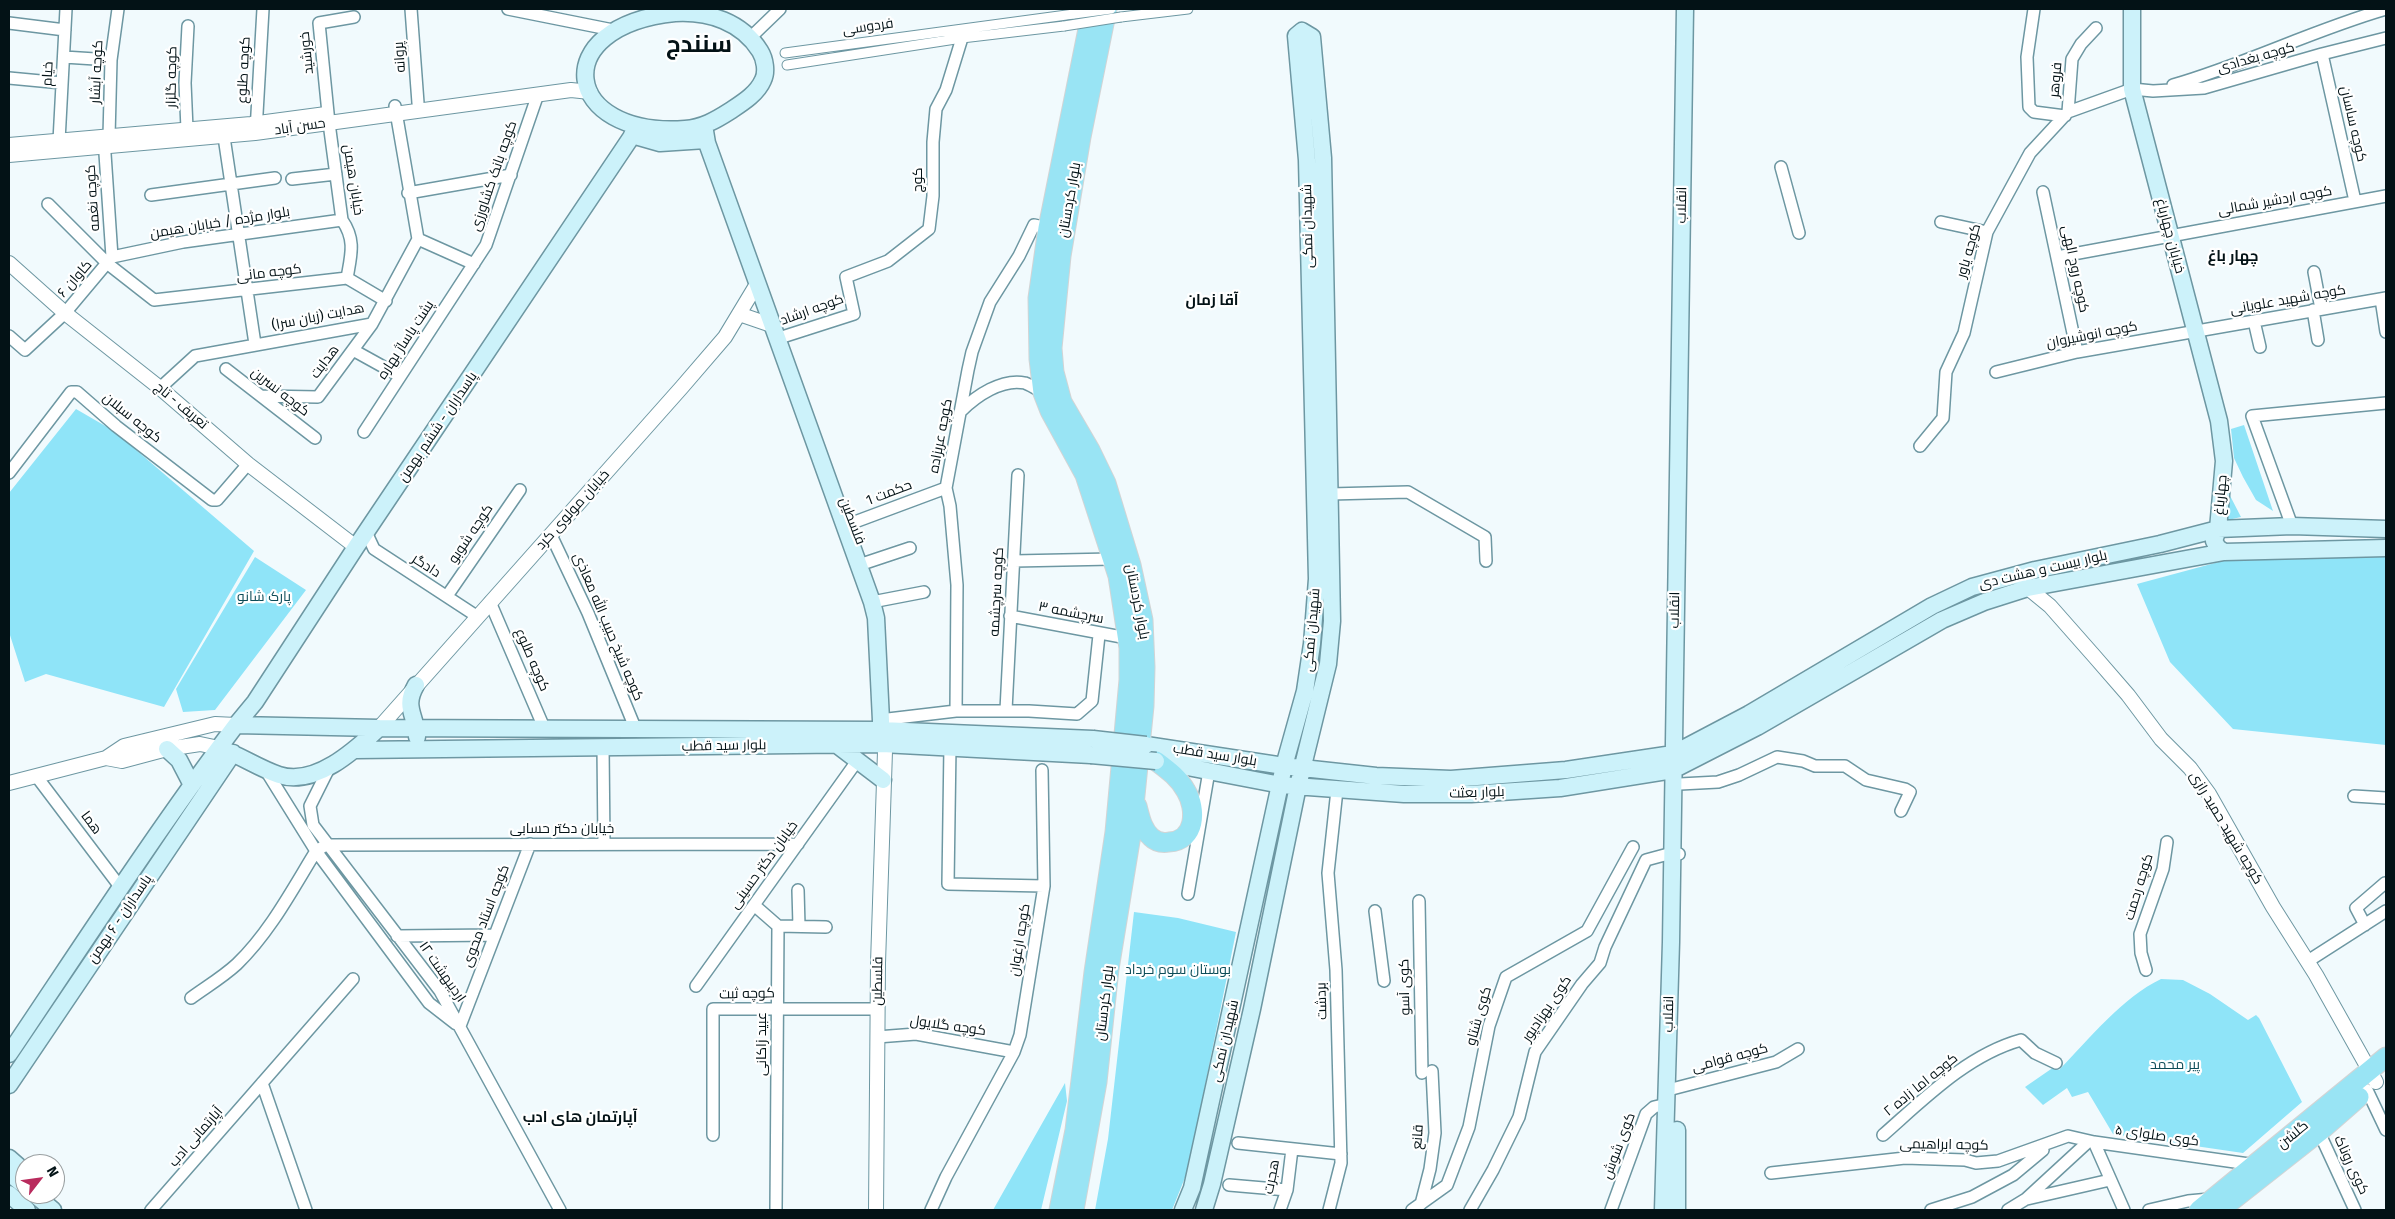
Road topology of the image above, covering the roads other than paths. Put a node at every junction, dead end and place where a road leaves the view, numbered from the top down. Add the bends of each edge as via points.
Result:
1 (66, 9) edge
2 (118, 9) edge
3 (263, 9) edge
4 (411, 9) edge
5 (508, 9) edge
6 (780, 9) edge
7 (1092, 9) edge
8 (1188, 9) edge
9 (1685, 9) edge
10 (1693, 9) edge
11 (2034, 9) edge
12 (2132, 9) edge
13 (2386, 9) edge
14 (675, 11) edge
15 (1113, 12) edge
16 (640, 14) edge
17 (354, 17) dead end
18 (9, 23) edge
19 (188, 26) dead end
20 (2096, 28) dead end
21 (65, 30) junction
22 (613, 30) junction
23 (751, 36) junction
24 (1304, 36) dead end
25 (962, 38) junction
26 (2386, 38) edge
27 (785, 53) dead end
28 (2322, 54) junction
29 (64, 58) junction
30 (111, 60) junction
31 (788, 65) dead end
32 (9, 78) edge
33 (62, 83) junction
34 (587, 87) junction
35 (2132, 90) junction
36 (2153, 91) junction
37 (538, 94) junction
38 (418, 103) junction
39 (396, 110) junction
40 (2067, 114) junction
41 (328, 118) junction
42 (256, 128) junction
43 (187, 129) junction
44 (635, 131) junction
45 (705, 133) junction
46 (224, 137) junction
47 (106, 140) junction
48 (59, 141) junction
49 (9, 145) edge
50 (9, 156) edge
51 (1781, 167) dead end
52 (336, 174) junction
53 (511, 175) junction
54 (275, 178) dead end
55 (292, 179) dead end
56 (231, 184) junction
57 (2043, 192) dead end
58 (408, 193) junction
59 (151, 196) dead end
60 (2386, 196) edge
61 (2355, 201) junction
62 (48, 204) dead end
63 (342, 220) junction
64 (1941, 222) dead end
65 (1048, 228) junction
66 (1987, 232) junction
67 (1799, 233) dead end
68 (239, 234) junction
69 (2170, 236) junction
70 (418, 240) junction
71 (2057, 257) junction
72 (110, 261) junction
73 (9, 263) edge
74 (474, 264) junction
75 (2314, 272) dead end
76 (846, 277) joint
77 (347, 278) junction
78 (757, 284) junction
79 (247, 291) junction
80 (2384, 298) edge
81 (386, 301) junction
82 (2317, 310) junction
83 (65, 313) junction
84 (739, 314) junction
85 (2254, 321) junction
86 (372, 324) junction
87 (2195, 331) junction
88 (2386, 332) edge
89 (777, 333) junction
90 (9, 336) edge
91 (2318, 340) dead end
92 (255, 344) junction
93 (2260, 347) dead end
94 (353, 350) junction
95 (2077, 352) junction
96 (226, 369) dead end
97 (1996, 372) dead end
98 (400, 376) junction
99 (160, 388) junction
100 (1043, 393) junction
101 (261, 396) junction
102 (2386, 403) edge
103 (961, 411) junction
104 (364, 432) dead end
105 (315, 438) dead end
106 (1920, 446) dead end
107 (2224, 461) joint
108 (248, 464) junction
109 (9, 473) edge
110 (1018, 475) dead end
111 (946, 488) junction
112 (520, 490) dead end
113 (1322, 496) junction
114 (848, 525) junction
115 (2292, 526) junction
116 (2254, 527) junction
117 (2386, 528) edge
118 (2218, 529) junction
119 (366, 532) junction
120 (551, 535) junction
121 (2160, 544) junction
122 (356, 546) junction
123 (910, 548) dead end
124 (2386, 548) edge
125 (2257, 550) junction
126 (2224, 552) junction
127 (1112, 559) junction
128 (1014, 561) junction
129 (1486, 561) dead end
130 (863, 563) junction
131 (2164, 563) junction
132 (2028, 588) junction
133 (924, 592) dead end
134 (447, 596) junction
135 (490, 602) junction
136 (876, 602) junction
137 (1010, 616) junction
138 (478, 617) junction
139 (1099, 635) junction
140 (1127, 638) junction
141 (1859, 648) junction
142 (1867, 663) junction
143 (416, 685) junction
144 (1006, 710) junction
145 (956, 711) junction
146 (236, 725) junction
147 (416, 727) junction
148 (379, 728) junction
149 (545, 730) junction
150 (636, 730) junction
151 (886, 736) junction
152 (836, 744) junction
153 (950, 746) junction
154 (603, 747) junction
155 (1092, 747) junction
156 (167, 749) junction
157 (417, 749) junction
158 (226, 750) junction
159 (356, 750) junction
160 (1138, 751) junction
161 (106, 758) junction
162 (857, 761) junction
163 (1677, 765) junction
164 (330, 766) junction
165 (1284, 766) junction
166 (1302, 768) junction
167 (265, 770) junction
168 (1042, 770) dead end
169 (1209, 771) junction
170 (37, 777) junction
171 (883, 780) junction
172 (9, 783) edge
173 (192, 785) junction
174 (1280, 785) junction
175 (1298, 786) junction
176 (1337, 790) junction
177 (2354, 796) dead end
178 (1135, 798) junction
179 (2386, 798) edge
180 (1901, 810) dead end
181 (2167, 842) dead end
182 (530, 844) junction
183 (604, 844) junction
184 (798, 844) junction
185 (1633, 847) dead end
186 (321, 848) junction
187 (1675, 854) junction
188 (2385, 883) dead end
189 (1044, 886) junction
190 (121, 888) junction
191 (798, 890) dead end
192 (1188, 894) dead end
193 (1419, 901) dead end
194 (754, 905) junction
195 (1375, 911) dead end
196 (2386, 911) edge
197 (2365, 925) junction
198 (778, 926) junction
199 (799, 926) junction
200 (826, 927) dead end
201 (495, 935) junction
202 (397, 936) junction
203 (1248, 940) junction
204 (1265, 943) junction
205 (2308, 961) junction
206 (2146, 970) dead end
207 (353, 979) dead end
208 (1384, 981) dead end
209 (696, 986) dead end
210 (191, 998) dead end
211 (777, 1009) junction
212 (877, 1010) junction
213 (460, 1026) junction
214 (877, 1037) junction
215 (1798, 1049) dead end
216 (1014, 1052) junction
217 (9, 1054) edge
218 (2386, 1058) edge
219 (2056, 1063) dead end
220 (1427, 1072) joint
221 (2375, 1080) edge
222 (262, 1084) junction
223 (9, 1085) edge
224 (1671, 1094) junction
225 (2386, 1130) edge
226 (2319, 1132) junction
227 (713, 1135) dead end
228 (1883, 1135) dead end
229 (2055, 1142) junction
230 (2091, 1142) junction
231 (1238, 1143) dead end
232 (1292, 1149) junction
233 (1341, 1154) junction
234 (2256, 1165) junction
235 (1771, 1173) dead end
236 (2110, 1180) junction
237 (1228, 1185) dead end
238 (1287, 1190) junction
239 (9, 1194) edge
240 (2026, 1200) junction
241 (1417, 1207) edge
242 (2216, 1208) edge
243 (27, 1210) edge
244 (151, 1210) edge
245 (306, 1210) edge
246 (560, 1210) edge
247 (776, 1210) edge
248 (876, 1210) edge
249 (931, 1210) edge
250 (1059, 1210) edge
251 (1074, 1210) edge
252 (1183, 1210) edge
253 (1204, 1210) edge
254 (1280, 1210) edge
255 (1329, 1210) edge
256 (1470, 1210) edge
257 (1611, 1210) edge
258 (1663, 1210) edge
259 (1677, 1210) edge
260 (1931, 1210) edge
261 (2008, 1210) edge
262 (2124, 1210) edge
263 (2149, 1210) edge
264 (2356, 1210) edge

1 - 21 street, خیام
2 - 30 street, کوچه آبشار
3 - 42 street, کوچه طلوع
4 - 38 street, پروانه
5 - 22 street
6 - 23 street
7 - 65 main road, بلوار کردستان
8 - 15 street
9 - 163 main road, انقلاب
10 - 163 main road, انقلاب
11 - 40 street via 2026,57 2029,107 2034,112
12 - 35 main road, خیابان چهارباغ
13 - 36 street via 2344,21 2223,70
14 - 16 main road
14 - 23 main road via 712,16 741,28
15 - 25 street, فردوسی, bridge via 1064,26
15 - 27 street, فردوسی, bridge via 1074,14
15 - 160 main road, بلوار کردستان via 1065,228 1052,348 1062,402 1106,483 1139,596 1146,647
16 - 22 main road
17 - 41 street, خورشید via 319,23
18 - 21 street
19 - 43 street, کوچه گلزار
20 - 40 street, فروهر via 2075,51 2072,59
21 - 29 street, خیام
22 - 34 main road via 592,50 584,71
23 - 45 main road via 763,56 763,80 747,100
24 - 113 main road, شهیدان نمکی via 1315,159
25 - 31 street, فردوسی
25 - 76 street, کوچ via 946,90 936,109 929,229 888,261
26 - 28 street, کوچه بغدادی
28 - 36 street, کوچه بغدادی via 2204,88
28 - 61 street, کوچه ساسان
29 - 30 street
29 - 33 street, خیام
30 - 47 street, کوچه آبشار
32 - 33 street
33 - 48 street, خیام
34 - 37 street, حسن آباد
34 - 38 street, حسن آباد
34 - 44 main road via 606,112
35 - 36 street, کوچه بغدادی
35 - 40 street, کوچه یاور
35 - 69 main road, خیابان چهارباغ
37 - 39 street, حسن آباد
37 - 53 street, کوچه بانک کشاورزی
38 - 39 street, حسن آباد
39 - 41 street, حسن آباد
39 - 58 street
40 - 66 street, کوچه یاور via 2030,153
41 - 42 street, حسن آباد
41 - 52 street, خیابان هیمن
42 - 43 street, حسن آباد
42 - 46 street, حسن آباد
43 - 47 street, حسن آباد
44 - 45 main road
44 - 119 main road, پاسداران - ششم بهمن
45 - 78 main road, فلسطین
46 - 47 street, حسن آباد
46 - 56 street
47 - 48 street, حسن آباد
47 - 50 street, حسن آباد
47 - 72 street, کوچه نغمه
48 - 49 street, حسن آباد
51 - 67 street
52 - 55 street
52 - 63 street, خیابان هیمن
53 - 58 street
53 - 74 street, کوچه بانک کشاورزی via 486,245
54 - 56 street
56 - 59 street
56 - 68 street
57 - 71 street, کوچه روح الهی
58 - 70 street
60 - 61 street, کوچه اردشیر شمالی
61 - 69 street, کوچه اردشیر شمالی
62 - 72 street
63 - 68 street, بلوار مژده / خیابان هیمن
63 - 77 street, خیابان هیمن via 350,231 353,245
64 - 66 street
65 - 100 main road, بلوار کردستان via 1038,298 1038,359
65 - 103 street, کوچه عربزاده via 1034,225 990,302 972,352
66 - 106 street, کوچه یاور via 1964,333 1946,372 1944,418
68 - 72 street, بلوار مژده / خیابان هیمن via 183,242
68 - 79 street
69 - 71 street, کوچه اردشیر شمالی
69 - 87 main road, خیابان چهارباغ
70 - 74 street
70 - 81 street, هدایت (زبان سرا)
71 - 95 street, کوچه روح الهی
72 - 79 street, کوچه مانی via 154,300
72 - 83 street, کاوان ۶
73 - 83 street, تعریف - تاج
74 - 98 street, پشت پاساژ بهاره
75 - 82 street
76 - 89 street, کوچه ارشاد via 854,314
77 - 79 street, کوچه مانی
77 - 81 street
78 - 84 street, خیابان مولوی کرد
78 - 89 main road, فلسطین
79 - 92 street
80 - 82 street, کوچه شهید علویانی
80 - 88 street
81 - 86 street, هدایت (زبان سرا)
82 - 85 street, کوچه شهید علویانی
82 - 91 street
83 - 90 street, کاوان ۶ via 25,350
83 - 99 street, تعریف - تاج
84 - 89 street
84 - 120 street, خیابان مولوی کرد via 725,337 676,395
85 - 87 street, کوچه شهید علویانی
85 - 93 street
86 - 92 street, هدایت (زبان سرا)
86 - 94 street, هدایت
87 - 95 street, کوچه انوشیروان
87 - 107 main road, خیابان چهارباغ via 2219,421
89 - 114 main road, فلسطین
92 - 99 street, هدایت (زبان سرا) via 191,358
94 - 98 street
94 - 101 street, هدایت via 318,397
95 - 97 street, کوچه انوشیروان
96 - 101 street, کوچه نسرین
98 - 104 street, پشت پاساژ بهاره
99 - 108 street, تعریف - تاج
100 - 103 street via 1025,383 1004,384 976,396
100 - 127 main road, بلوار کردستان via 1085,475
101 - 105 street, کوچه نسرین
102 - 115 street via 2252,416
103 - 111 street, کوچه عربزاده
107 - 118 main road, چهارباغ
108 - 109 street, کوچه سبلان via 217,500 212,500 77,392 72,392
108 - 122 street, تعریف - تاج
110 - 128 street, کوچه سرچشمه
111 - 114 street, حکمت 1
111 - 145 street, کوچه عربزاده via 957,584
112 - 134 street, کوچه شوبو
113 - 129 street via 1408,492 1485,537
113 - 165 main road, شهیدان نمکی via 1311,653 1305,691
113 - 166 main road, شهیدان نمکی via 1332,621 1328,664
114 - 130 main road, فلسطین
115 - 116 main road, بلوار بیست و هشت دی
115 - 117 main road, بلوار بیست و هشت دی
116 - 118 main road, بلوار بیست و هشت دی
116 - 125 main road via 2262,540
118 - 121 main road, بلوار بیست و هشت دی
118 - 126 main road, چهارباغ via 2214,541
119 - 122 main road, پاسداران - ششم بهمن
119 - 134 street, دادگر via 374,549
120 - 135 street, خیابان مولوی کرد
120 - 150 street, کوچه شیخ حبیب الله معاذی via 588,613
121 - 131 main road
121 - 141 main road, بلوار بیست و هشت دی via 2035,570 1972,587
122 - 146 main road, پاسداران - ششم بهمن via 255,702
123 - 130 street
124 - 125 main road, بلوار بیست و هشت دی
125 - 126 main road, بلوار بیست و هشت دی
126 - 131 main road, بلوار بیست و هشت دی
127 - 128 street
127 - 140 main road, بلوار کردستان
128 - 137 street, کوچه سرچشمه
130 - 136 main road, فلسطین
131 - 132 main road, بلوار بیست و هشت دی
132 - 142 main road, بلوار بیست و هشت دی via 1942,620
132 - 205 street, کوچه شهید حمید رازی via 2050,606 2190,768 2209,794
133 - 136 street
134 - 138 street, دادگر
135 - 138 street, خیابان مولوی کرد
135 - 149 street, کوچه طلوع
136 - 151 main road, فلسطین
137 - 139 street, سرچشمه ۳
137 - 144 street, کوچه سرچشمه
138 - 143 street, خیابان مولوی کرد
139 - 140 street, سرچشمه ۳
139 - 144 street via 1092,701 1078,714
140 - 160 main road, بلوار کردستان
141 - 142 main road
141 - 163 main road, بلوار بیست و هشت دی via 1749,714
142 - 163 main road, بلوار بیست و هشت دی via 1758,727
143 - 147 main road via 409,704
143 - 148 street, خیابان مولوی کرد
144 - 145 street
145 - 151 street
146 - 148 main road, بلوار سید قطب
146 - 158 main road, پاسداران - ششم بهمن
146 - 161 street via 215,724 124,746
147 - 148 main road, بلوار سید قطب
147 - 149 main road, بلوار سید قطب
147 - 157 main road
148 - 159 main road
149 - 150 main road, بلوار سید قطب
150 - 151 main road, بلوار سید قطب
151 - 152 main road, بلوار سید قطب
151 - 153 main road, بلوار سید قطب
151 - 155 main road, بلوار سید قطب
151 - 171 street, فلسطین
152 - 154 main road, بلوار سید قطب
152 - 162 main road
153 - 155 main road, بلوار سید قطب
153 - 189 street, کوچه ارغوان via 948,884
154 - 157 main road, بلوار سید قطب
154 - 183 street
155 - 160 main road, bridge
156 - 158 street via 200,744
156 - 161 street via 122,761
156 - 173 main road via 179,760
157 - 159 main road, بلوار سید قطب
158 - 167 main road
158 - 173 main road, پاسداران - ۶ بهمن
158 - 223 main road, پاسداران - ۶ بهمن
159 - 164 main road
160 - 165 main road, بلوار سید قطب
160 - 169 main road, بلوار سید قطب
160 - 178 main road, بلوار کردستان
160 - 178 main road via 1178,778 1188,792 1194,817 1192,827 1185,837 1174,842 1162,843 1152,838 1142,826
160 - 250 main road, بلوار کردستان via 1115,832 1075,1130
161 - 170 street
162 - 171 main road
162 - 184 street, خیابان دکتر حسینی
163 - 166 main road, بلوار بعثت via 1451,779 1376,776
163 - 176 main road, بلوار بعثت via 1560,788 1471,794
163 - 180 street via 1718,782 1777,757 1815,766 1845,766 1866,780 1910,792
163 - 187 main road, انقلاب
164 - 167 main road via 297,777
164 - 186 street, ۱۲ اردیبهشت via 310,806
165 - 166 main road, بلوار بعثت
165 - 174 main road, شهیدان نمکی
166 - 175 main road, شهیدان نمکی
167 - 186 street, ۱۲ اردیبهشت
168 - 189 street
169 - 174 main road, بلوار سید قطب
169 - 192 street
170 - 172 street
170 - 190 street, هما
171 - 212 street, فلسطین
173 - 190 main road, پاسداران - ۶ بهمن
174 - 175 main road, بلوار بعثت
174 - 203 main road, شهیدان نمکی
175 - 176 main road, بلوار بعثت
175 - 204 main road, شهیدان نمکی
176 - 233 street, بردشت via 1328,873 1336,970
177 - 179 street
178 - 251 main road, بلوار کردستان via 1109,968 1097,1082
181 - 206 street, کوچه رحمت via 2163,868 2140,934
182 - 183 street, خیابان دکتر حسابی
182 - 186 street, خیابان دکتر حسابی
182 - 201 street, کوچه استاد محوی
183 - 184 street, خیابان دکتر حسابی
184 - 194 street, خیابان دکتر حسینی
185 - 241 street, کوی شتاو via 1587,931 1506,977 1489,1026 1469,1127 1454,1168 1447,1185
186 - 202 street, ۱۲ اردیبهشت
186 - 210 street via 250,950 237,964
186 - 213 street, ۱۲ اردیبهشت via 429,1003
187 - 224 main road, انقلاب
187 - 256 street, کوی بهزادپور via 1646,860 1600,963 1535,1052 1519,1117
188 - 197 street via 2356,908
189 - 216 street, کوچه ارغوان via 1020,1035
190 - 217 main road, پاسداران - ۶ بهمن
191 - 199 street
193 - 220 street, کوی آسو
194 - 198 street
194 - 209 street, خیابان دکتر حسینی
195 - 208 street
196 - 197 street
197 - 205 street
198 - 199 street
198 - 211 street, عبید زاکانی
199 - 200 street
201 - 202 street
201 - 213 street, کوچه استاد محوی
202 - 213 street, ۱۲ اردیبهشت via 440,991
203 - 204 main road
203 - 252 main road, شهیدان نمکی via 1192,1188
204 - 253 main road, شهیدان نمکی
205 - 221 street, کوچه شهید حمید رازی
207 - 222 street, آپارتمانی ادب
211 - 212 street, کوچه ثبت
211 - 227 street, کوچه ثبت via 713,1009
211 - 247 street, عبید زاکانی
212 - 214 street, فلسطین
213 - 246 street
214 - 216 street, کوچه گلایول via 916,1034
214 - 248 street, فلسطین
215 - 224 street, کوچه قوامی via 1776,1062
216 - 249 street, کوچه ارغوان
218 - 221 main road, گلشن
219 - 228 street, کوچه اما زاده ۲ via 2035,1053 2021,1040 2008,1044 1963,1068
220 - 241 street, قانع via 1435,1133 1430,1169
221 - 225 street
221 - 226 main road, گلشن
221 - 234 main road, گلشن
222 - 244 street, آپارتمانی ادب
222 - 245 street
224 - 257 street, کوی شوش via 1646,1114
224 - 258 main road, انقلاب
224 - 259 main road, انقلاب
226 - 242 main road, گلشن
226 - 264 street, کوی روناک
229 - 230 street, کوی صلوای ۵ via 2068,1136
229 - 235 street, کوچه ابراهیمی via 1998,1161 1976,1163 1905,1158
229 - 260 street via 2013,1175 1972,1197
230 - 234 street, کوی صلوای ۵
230 - 236 street
230 - 240 street
231 - 232 street, هجرت
232 - 233 street, هجرت
232 - 238 street, هجرت
233 - 255 street, بردشت
234 - 242 main road, گلشن
236 - 240 street
236 - 262 street
237 - 238 street
238 - 254 street, هجرت
239 - 243 main road
240 - 261 street
242 - 263 street via 2188,1201

